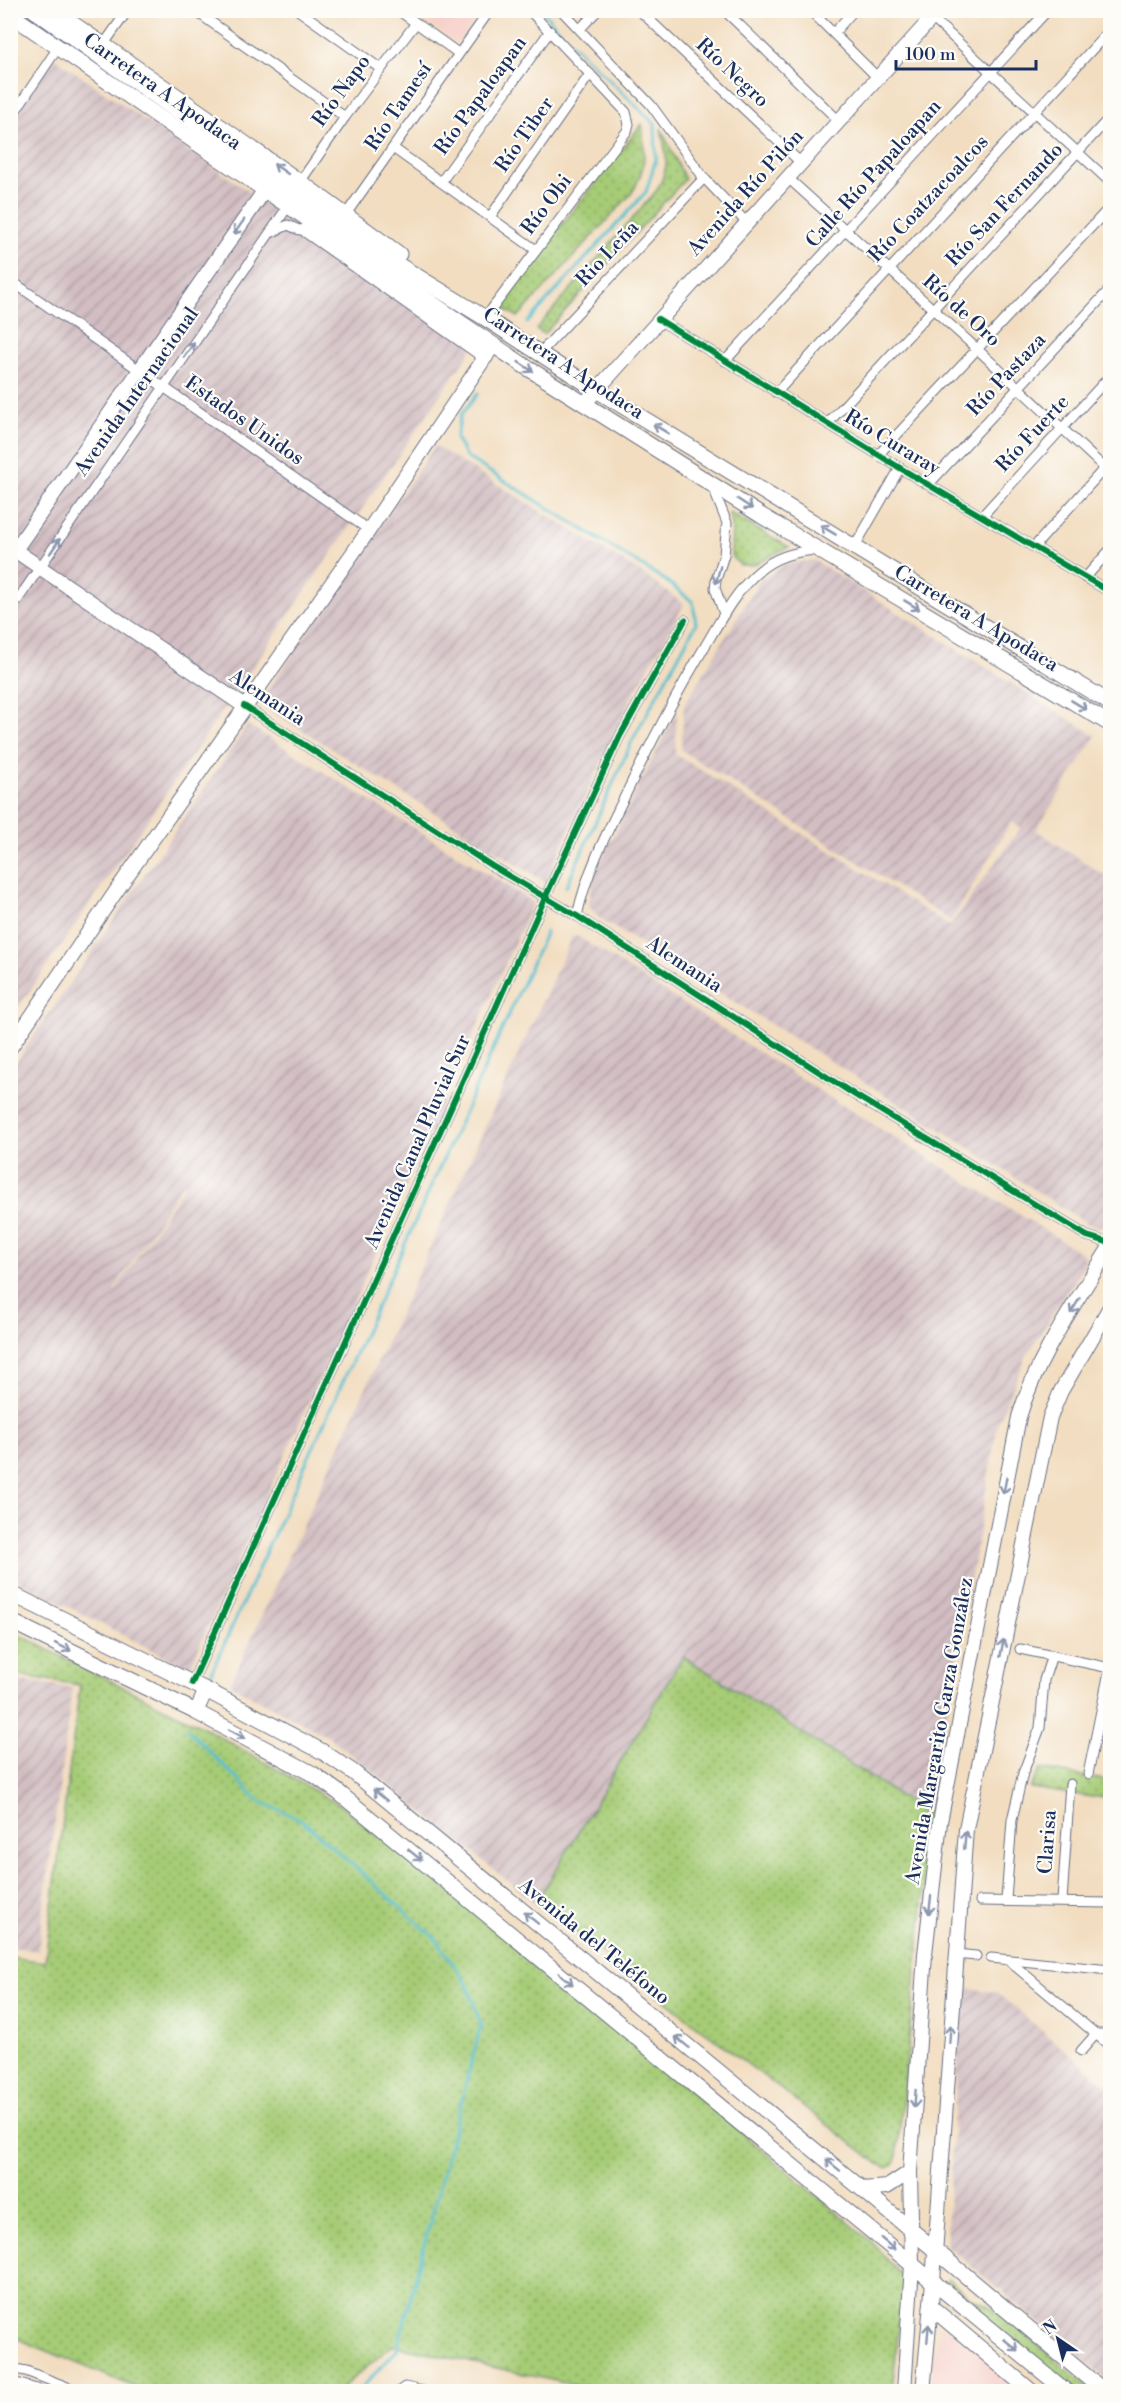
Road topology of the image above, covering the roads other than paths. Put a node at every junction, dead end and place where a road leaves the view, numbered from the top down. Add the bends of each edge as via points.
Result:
1 (34, 10) edge
2 (53, 10) edge
3 (128, 10) edge
4 (194, 10) edge
5 (297, 10) edge
6 (398, 10) edge
7 (490, 10) edge
8 (529, 10) edge
9 (561, 10) edge
10 (598, 10) edge
11 (639, 10) edge
12 (724, 10) edge
13 (810, 10) edge
14 (854, 10) edge
15 (1048, 10) edge
16 (10, 14) edge
17 (935, 14) edge
18 (416, 23) junction
19 (580, 29) junction
20 (1110, 30) edge
21 (550, 31) junction
22 (834, 33) junction
23 (104, 44) junction
24 (59, 46) junction
25 (458, 52) junction
26 (381, 69) junction
27 (991, 72) junction
28 (590, 74) junction
29 (878, 77) junction
30 (1035, 112) junction
31 (345, 117) junction
32 (1110, 117) edge
33 (10, 119) edge
34 (838, 120) junction
35 (393, 148) junction
36 (1079, 152) junction
37 (800, 162) junction
38 (787, 177) junction
39 (704, 178) junction
40 (441, 182) junction
41 (1110, 182) edge
42 (266, 189) junction
43 (295, 207) junction
44 (1110, 207) edge
45 (490, 217) junction
46 (342, 220) junction
47 (746, 222) junction
48 (846, 231) junction
49 (267, 238) junction
50 (536, 250) junction
51 (888, 269) junction
52 (10, 279) edge
53 (1110, 289) edge
54 (933, 309) junction
55 (485, 318) junction
56 (658, 320) junction
57 (976, 348) junction
58 (490, 351) junction
59 (539, 354) junction
60 (725, 361) junction
61 (141, 371) junction
62 (1110, 376) edge
63 (164, 387) junction
64 (1019, 388) junction
65 (595, 389) junction
66 (776, 393) junction
67 (584, 404) junction
68 (828, 423) junction
69 (1063, 428) junction
70 (879, 454) junction
71 (900, 468) junction
72 (1109, 468) edge
73 (708, 480) junction
74 (929, 484) junction
75 (982, 516) junction
76 (369, 530) junction
77 (857, 542) junction
78 (1034, 547) junction
79 (820, 550) junction
80 (1110, 550) edge
81 (12, 551) edge
82 (40, 567) junction
83 (1085, 578) junction
84 (1110, 592) edge
85 (10, 611) edge
86 (724, 614) junction
87 (685, 620) dead end
88 (1110, 692) edge
89 (1110, 703) edge
90 (244, 706) junction
91 (1110, 724) edge
92 (545, 898) junction
93 (577, 916) junction
94 (10, 1048) edge
95 (1087, 1236) junction
96 (1109, 1251) edge
97 (1110, 1307) edge
98 (10, 1593) edge
99 (10, 1621) edge
100 (1020, 1649) dead end
101 (1053, 1654) junction
102 (1110, 1667) edge
103 (199, 1687) junction
104 (196, 1712) junction
105 (1088, 1774) dead end
106 (1070, 1785) dead end
107 (1006, 1900) junction
108 (980, 1901) dead end
109 (1062, 1901) junction
110 (1110, 1903) edge
111 (956, 1954) junction
112 (976, 1956) dead end
113 (991, 1958) dead end
114 (1008, 1960) junction
115 (1110, 1970) edge
116 (1096, 2034) junction
117 (1110, 2034) edge
118 (1110, 2046) edge
119 (1081, 2051) dead end
120 (910, 2172) junction
121 (862, 2189) junction
122 (910, 2229) junction
123 (936, 2250) junction
124 (912, 2264) junction
125 (933, 2281) junction
126 (931, 2307) junction
127 (10, 2368) edge
128 (10, 2380) edge
129 (45, 2391) edge
130 (80, 2391) edge
131 (398, 2391) edge
132 (428, 2391) edge
133 (904, 2391) edge
134 (923, 2391) edge
135 (1032, 2391) edge
136 (1067, 2391) edge
137 (1105, 2391) edge

1 - 42 main road, Carretera A Apodaca
2 - 23 main road
3 - 23 street
4 - 31 street
5 - 26 street
6 - 18 street
7 - 25 street, Río Tamesí
8 - 21 street
9 - 19 street
10 - 19 street
11 - 37 street, Río Negro
12 - 34 street
13 - 22 street
14 - 22 street
15 - 27 street, Calle Río Papaloapan
16 - 24 main road, Carretera A Apodaca
17 - 27 street
17 - 29 main road, Avenida Río Pilón
18 - 25 street
18 - 26 street, Río Napo
19 - 39 street via 661,116
20 - 30 street, Río Coatzacoalcos
21 - 28 street
21 - 40 street, Río Papaloapan
22 - 29 street
43 -> 23 main road
24 - 33 street
24 - 42 main road, Carretera A Apodaca
25 - 35 street, Río Tamesí
26 - 31 street, Río Napo
27 - 30 street
27 - 48 street, Calle Río Papaloapan
28 - 45 street, Río Tiber
28 - 50 street, Río Obi via 626,112 627,131
29 - 34 main road, Avenida Río Pilón
30 - 36 street
30 - 51 street, Río Coatzacoalcos
31 - 43 street, Río Napo
32 - 36 street, Río San Fernando
34 - 37 main road, Avenida Río Pilón
35 - 40 street
35 - 46 street, Río Tamesí
36 - 41 street
36 - 54 street, Río San Fernando
37 - 38 main road, Avenida Río Pilón
38 - 47 main road, Avenida Río Pilón
38 - 48 street, Río de Oro
39 - 47 street
39 - 59 street, Rio Leña
40 - 45 street
42 - 43 main road, Carretera A Apodaca
42 -> 61 main road, Avenida Internacional
43 - 46 main road, Carretera A Apodaca
43 - 49 street, Avenida Internacional
43 - 49 street via 299,230 288,225
43 - 58 main road, Carretera A Apodaca
43 - 58 main road
44 - 57 street
45 - 50 street
46 - 55 main road, Carretera A Apodaca via 425,273 442,291
47 - 56 main road, Avenida Río Pilón
48 - 51 street, Río de Oro
48 - 60 street, Calle Río Papaloapan
63 -> 49 street, Avenida Internacional
50 - 55 street, Río Obi
51 - 54 street, Río de Oro
51 - 66 street, Río Coatzacoalcos
52 - 61 street, Estados Unidos
53 - 64 street, Río Pastaza
54 - 57 street, Río de Oro
54 - 68 street, Río San Fernando
55 - 59 main road, Carretera A Apodaca
56 - 60 street, Río Curaray
56 - 65 main road, Avenida Río Pilón
57 - 64 street, Río de Oro
57 - 70 street
58 -> 67 main road, Carretera A Apodaca
58 - 76 main road
59 - 65 main road, Carretera A Apodaca
60 - 66 street, Río Curaray
61 - 63 street, Estados Unidos
61 - 81 main road, Avenida Internacional
62 - 69 street, Río Fuerte
63 - 76 street, Estados Unidos
82 -> 63 street, Avenida Internacional
64 - 69 street, Río de Oro
64 - 74 street, Río Pastaza
65 - 67 main road, Avenida Río Pilón
77 -> 65 main road, Carretera A Apodaca
66 - 68 street, Río Curaray
67 - 73 main road, Carretera A Apodaca
68 - 70 street, Río Curaray
69 - 72 street, Río de Oro
69 - 75 street, Río Fuerte
70 - 71 street, Río Curaray
71 - 74 street, Río Curaray
71 - 77 street
72 - 78 street
73 -> 79 main road, Carretera A Apodaca
73 -> 86 street via 727,523 715,588
74 - 75 street, Río Curaray
75 - 78 street, Río Curaray
76 - 90 main road
77 - 88 main road
77 - 89 main road, Carretera A Apodaca
78 - 83 street, Río Curaray
79 - 86 street via 801,551 773,561 749,580
79 -> 91 main road, Carretera A Apodaca
80 - 83 street
81 - 82 main road, Alemania
82 - 85 street, Avenida Internacional
82 - 90 main road, Alemania
83 - 84 street, Río Curaray
86 - 93 street via 668,707 600,848
87 - 92 street, Avenida Canal Pluvial Sur via 620,736
90 - 92 street, Alemania
90 - 94 main road
92 - 93 street, Alemania
92 - 103 street, Avenida Canal Pluvial Sur
93 - 95 street, Alemania via 855,1095
95 - 96 street, Alemania
95 - 96 street, Alemania
96 -> 120 main road, Avenida Margarito Garza González via 1043,1357 1024,1399 1014,1436 940,1822 925,1954
111 -> 97 main road via 966,1829 1050,1417
98 - 103 main road, Avenida del Teléfono
99 -> 104 main road
100 - 101 street
101 - 102 street
101 - 107 street via 1044,1680 1040,1728 1023,1773 1012,1820
102 - 105 street
103 - 104 main road
121 -> 103 main road, Avenida del Teléfono via 353,1772 323,1752
104 -> 124 main road via 313,1774 338,1792
106 - 109 street, Clarisa
107 - 108 street
107 - 109 street
109 - 110 street
111 - 112 street
123 -> 111 main road
113 - 114 street
114 - 115 street
114 - 116 street
116 - 117 street
116 - 118 street
116 - 119 street
120 - 121 main road via 887,2187
120 - 122 main road, Avenida Margarito Garza González
121 - 122 main road, Avenida del Teléfono
122 - 123 main road, Avenida del Teléfono
122 - 124 main road, Avenida Margarito Garza González
123 - 125 main road
123 - 137 main road, Avenida del Teléfono
124 - 125 main road
124 - 133 main road, Avenida Margarito Garza González
125 - 126 main road
125 -> 136 main road
134 -> 126 main road
126 - 135 main road
127 - 130 street
128 - 129 street
131 - 132 street via 405,2387

